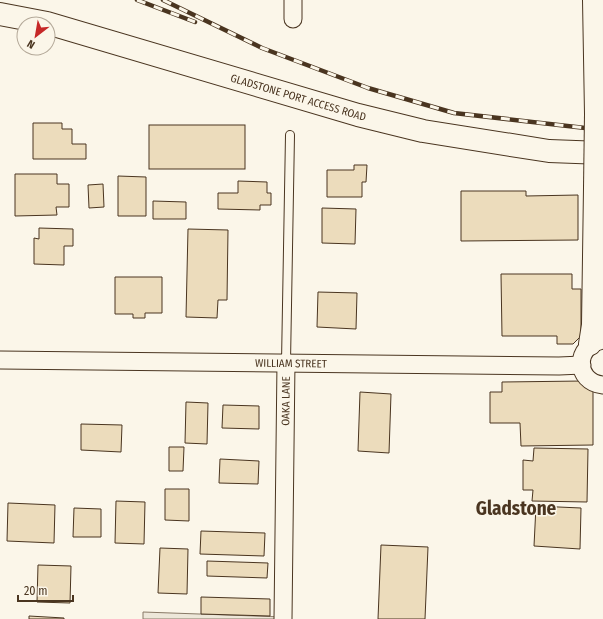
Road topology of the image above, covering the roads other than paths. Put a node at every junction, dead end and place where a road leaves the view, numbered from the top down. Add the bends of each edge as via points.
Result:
1 (293, 0) edge
2 (594, 0) edge
3 (0, 14) edge
4 (293, 19) dead end
5 (290, 135) dead end
6 (603, 153) edge
7 (597, 342) edge
8 (0, 360) edge
9 (286, 362) junction
10 (582, 365) junction
11 (603, 385) edge
12 (284, 619) edge

1 - 4 street
2 - 7 street, bridge via 596,114 593,325
3 - 6 street, GLADSTONE PORT ACCESS ROAD via 47,23 358,115 424,131 549,151
5 - 9 lane, OAKA LANE
7 - 10 street via 583,353
8 - 9 street, WILLIAM STREET
9 - 10 street, WILLIAM STREET
9 - 12 street, OAKA LANE
10 - 11 street via 592,382

